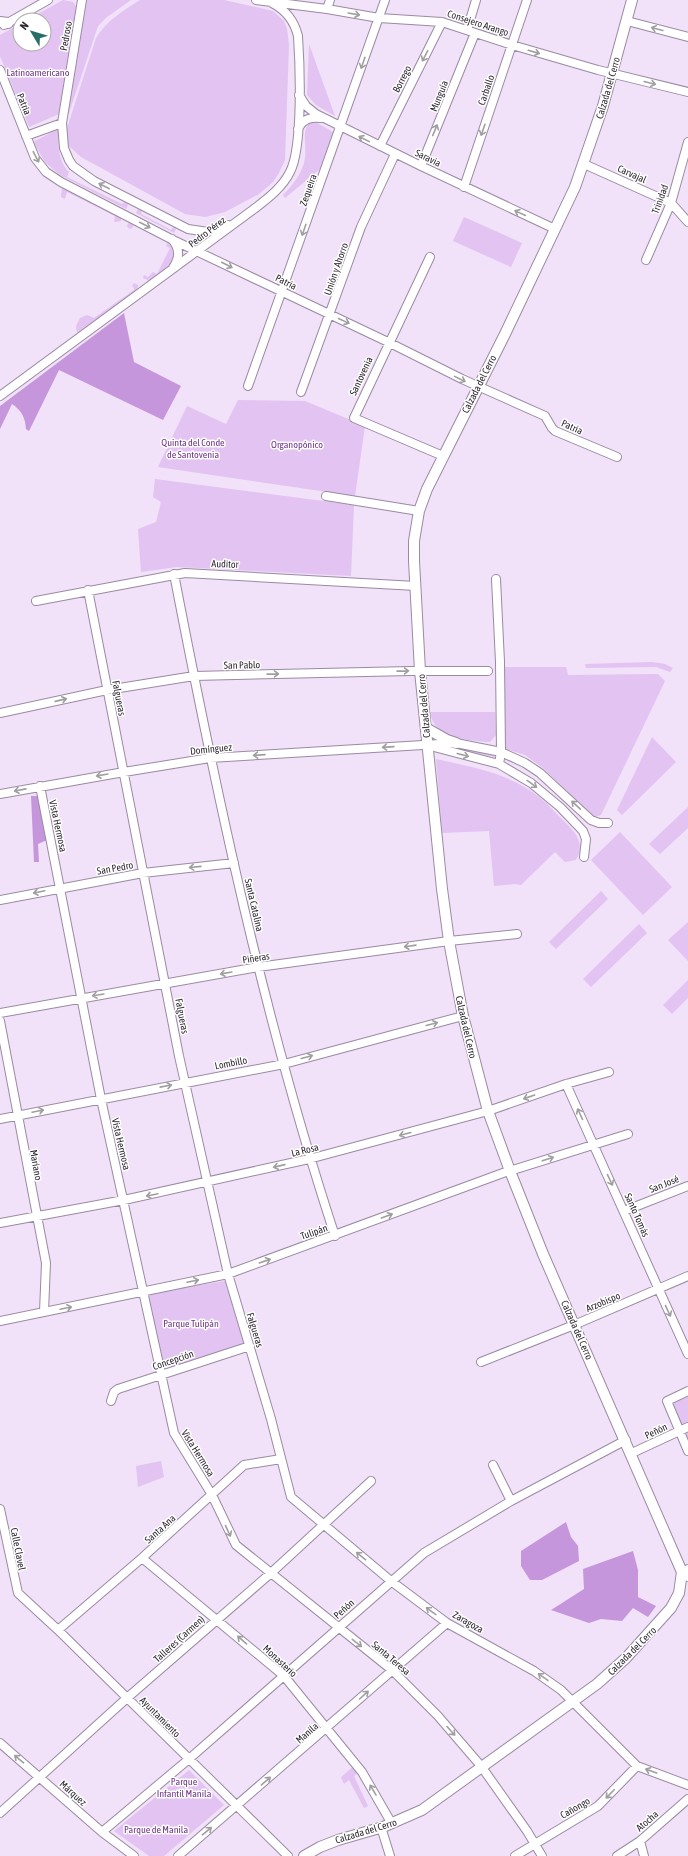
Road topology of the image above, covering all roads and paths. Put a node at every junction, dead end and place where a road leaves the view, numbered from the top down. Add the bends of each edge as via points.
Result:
1 (48, 0) edge
2 (256, 0) edge
3 (330, 0) edge
4 (385, 0) edge
5 (476, 0) edge
6 (527, 0) edge
7 (632, 0) edge
8 (81, 2) edge
9 (272, 3) junction
10 (288, 3) edge
11 (327, 9) junction
12 (288, 15) junction
13 (379, 18) junction
14 (627, 21) junction
15 (442, 22) junction
16 (3, 24) edge
17 (467, 30) junction
18 (476, 33) junction
19 (688, 37) edge
20 (512, 45) junction
21 (0, 70) edge
22 (612, 73) junction
23 (688, 92) edge
24 (299, 95) junction
25 (324, 119) junction
26 (62, 122) junction
27 (340, 127) junction
28 (298, 130) junction
29 (26, 136) junction
30 (688, 142) edge
31 (380, 146) junction
32 (395, 154) junction
33 (584, 164) junction
34 (421, 166) junction
35 (464, 187) junction
36 (671, 203) junction
37 (241, 218) junction
38 (688, 222) edge
39 (555, 229) junction
40 (198, 232) junction
41 (171, 239) junction
42 (209, 243) junction
43 (199, 251) junction
44 (430, 257) dead end
45 (646, 260) dead end
46 (173, 269) junction
47 (283, 291) junction
48 (330, 315) junction
49 (388, 342) junction
50 (248, 386) dead end
51 (478, 387) junction
52 (301, 392) dead end
53 (0, 396) edge
54 (443, 456) junction
55 (617, 457) dead end
56 (326, 496) dead end
57 (419, 511) junction
58 (174, 574) junction
59 (496, 579) dead end
60 (416, 586) junction
61 (88, 590) junction
62 (36, 601) dead end
63 (420, 671) junction
64 (488, 671) dead end
65 (194, 676) junction
66 (107, 690) junction
67 (0, 713) edge
68 (426, 728) junction
69 (456, 743) junction
70 (427, 746) junction
71 (501, 752) junction
72 (210, 758) junction
73 (499, 764) junction
74 (124, 772) junction
75 (40, 786) junction
76 (0, 794) edge
77 (608, 823) dead end
78 (584, 857) dead end
79 (234, 863) junction
80 (144, 873) junction
81 (60, 888) junction
82 (0, 900) edge
83 (517, 934) dead end
84 (449, 941) junction
85 (258, 967) junction
86 (165, 984) junction
87 (82, 997) junction
88 (0, 1013) edge
89 (463, 1016) junction
90 (0, 1021) edge
91 (284, 1064) junction
92 (609, 1072) dead end
93 (186, 1082) junction
94 (566, 1084) junction
95 (101, 1098) junction
96 (488, 1111) junction
97 (17, 1116) junction
98 (0, 1119) edge
99 (628, 1134) dead end
100 (594, 1144) junction
101 (309, 1159) junction
102 (510, 1171) junction
103 (208, 1183) junction
104 (688, 1186) edge
105 (124, 1200) junction
106 (624, 1211) junction
107 (36, 1216) junction
108 (0, 1223) edge
109 (334, 1236) junction
110 (228, 1274) junction
111 (688, 1276) edge
112 (658, 1289) junction
113 (143, 1291) junction
114 (44, 1312) junction
115 (0, 1321) edge
116 (574, 1325) junction
117 (250, 1346) junction
118 (688, 1354) edge
119 (481, 1362) dead end
120 (161, 1374) junction
121 (688, 1391) edge
122 (111, 1401) dead end
123 (688, 1427) edge
124 (679, 1431) junction
125 (626, 1440) junction
126 (277, 1441) joint
127 (688, 1451) edge
128 (632, 1453) junction
129 (281, 1459) junction
130 (494, 1465) dead end
131 (370, 1481) dead end
132 (212, 1495) junction
133 (511, 1502) junction
134 (0, 1509) edge
135 (323, 1526) junction
136 (142, 1558) junction
137 (271, 1573) junction
138 (686, 1573) edge
139 (391, 1581) junction
140 (688, 1587) edge
141 (18, 1593) joint
142 (676, 1600) junction
143 (217, 1619) junction
144 (447, 1623) junction
145 (338, 1628) junction
146 (58, 1630) junction
147 (392, 1670) junction
148 (284, 1676) junction
149 (127, 1698) junction
150 (573, 1702) junction
151 (327, 1728) junction
152 (0, 1744) edge
153 (189, 1759) junction
154 (481, 1766) junction
155 (637, 1766) junction
156 (40, 1777) junction
157 (688, 1785) edge
158 (688, 1799) edge
159 (237, 1806) junction
160 (0, 1813) edge
161 (392, 1824) junction
162 (381, 1827) junction
163 (102, 1832) junction
164 (640, 1841) junction
165 (535, 1843) junction
166 (134, 1856) edge
167 (178, 1856) edge
168 (288, 1856) edge
169 (304, 1856) edge
170 (390, 1856) edge
171 (515, 1856) edge
172 (542, 1856) edge
173 (617, 1856) edge
174 (644, 1856) edge

1 - 16 street
2 - 9 street, Consejero Arango
3 - 11 street
4 - 13 street, Zequeira
5 - 17 street
6 - 20 street, Carballo
7 - 14 main road, Calzada del Cerro
8 - 26 street, Pedroso
9 - 10 street, Consejero Arango
9 - 12 street, Pedro Pérez
10 - 11 street, Consejero Arango
10 - 12 street, Pedro Pérez
11 -> 13 street, Consejero Arango
12 - 24 street, Pedro Pérez via 298,36
13 - 15 street, Consejero Arango
13 -> 27 street, Zequeira
19 -> 14 street
14 - 22 main road, Calzada del Cerro
15 - 17 street, Consejero Arango
15 -> 31 street, Borrego
17 - 18 street, Consejero Arango
18 - 20 street, Consejero Arango
34 -> 18 street, Munguía
20 -> 22 street, Consejero Arango
20 -> 35 street, Carballo
21 - 29 street, Patria
22 -> 23 street, Consejero Arango
22 - 33 main road, Calzada del Cerro
24 - 25 street, Saravia via 311,110
24 - 28 street, Pedro Pérez
25 - 27 street, Saravia
25 - 28 street via 308,118
26 - 29 street
40 -> 26 street via 179,225 94,181 73,166 66,154
31 -> 27 street, Saravia
27 -> 47 street, Zequeira
28 - 37 street, Pedro Pérez via 295,159 286,178 273,193
29 -> 41 street, Patria via 35,158 53,177
30 - 36 street, Trinidad
31 - 32 street, Saravia
32 - 34 street, Saravia
32 - 48 street, Unión y Ahorro via 361,227
33 - 36 street, Carvajal
33 - 39 main road, Calzada del Cerro
34 - 35 street, Saravia
39 -> 35 street, Saravia
36 - 38 street, Carvajal
36 - 45 street, Trinidad
37 - 40 street via 212,231
37 - 42 street, Pedro Pérez
39 - 51 main road, Calzada del Cerro
40 - 42 street via 210,236
41 - 43 street, Patria
41 - 46 street via 179,252
42 - 43 street, Pedro Pérez
43 - 46 street, Pedro Pérez
43 -> 47 street, Patria
44 - 49 street, Santovenia
46 - 53 street, Pedro Pérez
47 - 48 street, Patria
47 - 50 street, Zequeira
48 -> 49 street, Patria
48 - 52 street, Unión y Ahorro
49 -> 51 street, Patria
49 - 54 street, Santovenia via 354,418
51 - 54 main road, Calzada del Cerro
51 - 55 street, Patria via 545,416 556,431
54 - 57 main road, Calzada del Cerro
56 - 57 street
57 - 60 main road, Calzada del Cerro via 414,541
58 - 60 street, Auditor via 250,575
58 - 61 street, Auditor
58 - 65 street, Santa Catalina
59 - 71 street
60 - 63 main road, Calzada del Cerro
61 - 62 street, Auditor
61 - 66 street, Falgueras
63 - 64 street, San Pablo
65 -> 63 street, San Pablo
63 - 68 main road, Calzada del Cerro
65 - 66 street, San Pablo
65 - 72 street, Santa Catalina
67 -> 66 street, San Pablo
66 - 74 street, Falgueras
68 - 69 main road
68 - 70 main road, Calzada del Cerro
69 - 70 street, Domínguez
69 - 71 street, Domínguez
70 -> 72 street, Domínguez
70 -> 73 street, Domínguez
70 - 84 main road, Calzada del Cerro
71 - 73 street
77 -> 71 street, Domínguez via 591,820 540,773
72 - 74 street, Domínguez
72 - 79 street, Santa Catalina
73 -> 78 street, Domínguez via 540,790 583,831 586,839
74 -> 75 street, Domínguez
74 - 80 street, Falgueras
75 -> 76 street, Domínguez
75 - 81 street, Vista Hermosa
79 -> 80 street, San Pedro
79 - 85 street, Santa Catalina
80 - 81 street, San Pedro
80 - 86 street, Falgueras
81 -> 82 street, San Pedro
81 - 87 street, Vista Hermosa
83 - 84 street, Piñeras
84 -> 85 street, Piñeras
84 - 89 main road, Calzada del Cerro
85 -> 86 street, Piñeras
85 - 91 street, Santa Catalina
86 -> 87 street, Piñeras
86 - 93 street, Falgueras
87 - 88 street, Piñeras
87 - 95 street, Vista Hermosa
91 -> 89 street, Lombillo
89 - 96 main road, Calzada del Cerro
90 - 97 street, Mariano
91 - 93 street, Lombillo
91 - 101 street, Santa Catalina
92 - 94 street, La Rosa
95 -> 93 street, Lombillo
93 - 103 street, Falgueras
94 -> 96 street, La Rosa
100 -> 94 street, Santo Tomás
97 -> 95 street, Lombillo
95 - 105 street, Vista Hermosa
96 -> 101 street, La Rosa
96 - 102 main road, Calzada del Cerro
97 - 98 street, Lombillo
97 - 107 street, Mariano
99 - 100 street, Tulipán
102 -> 100 street, Tulipán
100 -> 106 street, Santo Tomás
101 -> 103 street, La Rosa
101 - 109 street, Santa Catalina
109 -> 102 street, Tulipán
102 - 116 main road, Calzada del Cerro
103 -> 105 street, La Rosa
103 - 110 street, Falgueras
104 - 106 street, San José
105 - 107 street, La Rosa
105 - 113 street, Vista Hermosa
106 - 112 street, Santo Tomás
107 - 108 street, La Rosa
107 - 114 street, Mariano via 46,1263
110 -> 109 street, Tulipán
113 -> 110 street, Tulipán
110 - 117 street, Falgueras
111 - 112 street, Arzobispo
112 - 116 street, Arzobispo
112 -> 118 street, Santo Tomás
114 -> 113 street, Tulipán
113 - 120 street, Vista Hermosa
114 - 115 street, Tulipán
116 - 119 street, Arzobispo
116 - 125 main road, Calzada del Cerro
117 - 120 street, Concepción
117 - 126 street, Falgueras
120 - 122 street, Concepción via 118,1389
120 - 132 street, Vista Hermosa via 174,1433
121 - 124 street via 667,1401
123 - 124 street, Peñón
124 - 127 street
124 - 128 street, Peñón
125 - 128 main road, Calzada del Cerro
125 - 133 street, Peñón
126 - 129 street, Zaragoza
128 - 138 main road, Calzada del Cerro
129 - 132 street, Santa Ana via 244,1464
129 - 135 street, Zaragoza via 291,1497
130 - 133 street
131 - 135 street, Talleres (Carmen)
132 - 136 street, Santa Ana
132 -> 137 street, Santa Teresa via 236,1545
133 - 139 street, Peñón via 424,1553
134 - 141 street, Calle Clavel
135 - 137 street, Talleres (Carmen)
139 -> 135 street, Zaragoza
136 - 143 street, Monasterio
136 - 146 street, Santa Ana
137 - 143 street, Talleres (Carmen)
137 - 145 street, Santa Teresa
138 - 142 main road, Calzada del Cerro
144 -> 139 street, Zaragoza
139 - 145 street, Peñón
140 - 142 main road
141 - 146 street, Ayuntamiento
142 - 150 main road, Calzada del Cerro via 619,1666
148 -> 143 street, Monasterio
143 - 149 street, Talleres (Carmen)
144 - 147 street, Manila
150 -> 144 street, Zaragoza via 534,1671
145 -> 147 street, Santa Teresa
145 - 148 street, Peñón
146 - 149 street, Ayuntamiento
151 -> 147 street, Manila
147 -> 154 street, Santa Teresa
148 - 151 street, Monasterio
148 - 153 street, Peñón
149 - 153 street, Ayuntamiento
149 - 156 street, Talleres (Carmen)
150 - 154 main road, Calzada del Cerro
150 - 155 street, Zaragoza
159 -> 151 street, Manila
161 -> 151 street, Monasterio via 362,1772
156 -> 152 street, Márquez
153 - 159 street, Ayuntamiento
153 - 163 street, Peñón
154 - 161 main road, Calzada del Cerro via 422,1810
154 - 165 street, Santa Teresa
157 -> 155 street, Zaragoza
155 -> 165 street, Cañongo via 598,1806
156 - 160 street, Talleres (Carmen)
156 - 163 street, Márquez
158 - 164 street, Atocha
167 -> 159 street, Manila
159 - 168 street, Ayuntamiento
161 - 162 main road, Calzada del Cerro
162 - 169 main road, Calzada del Cerro via 338,1840
162 - 170 street
163 - 166 street, Márquez
164 - 173 street, Atocha
164 - 174 street
165 - 171 street, Cañongo
165 - 172 street, Santa Teresa

